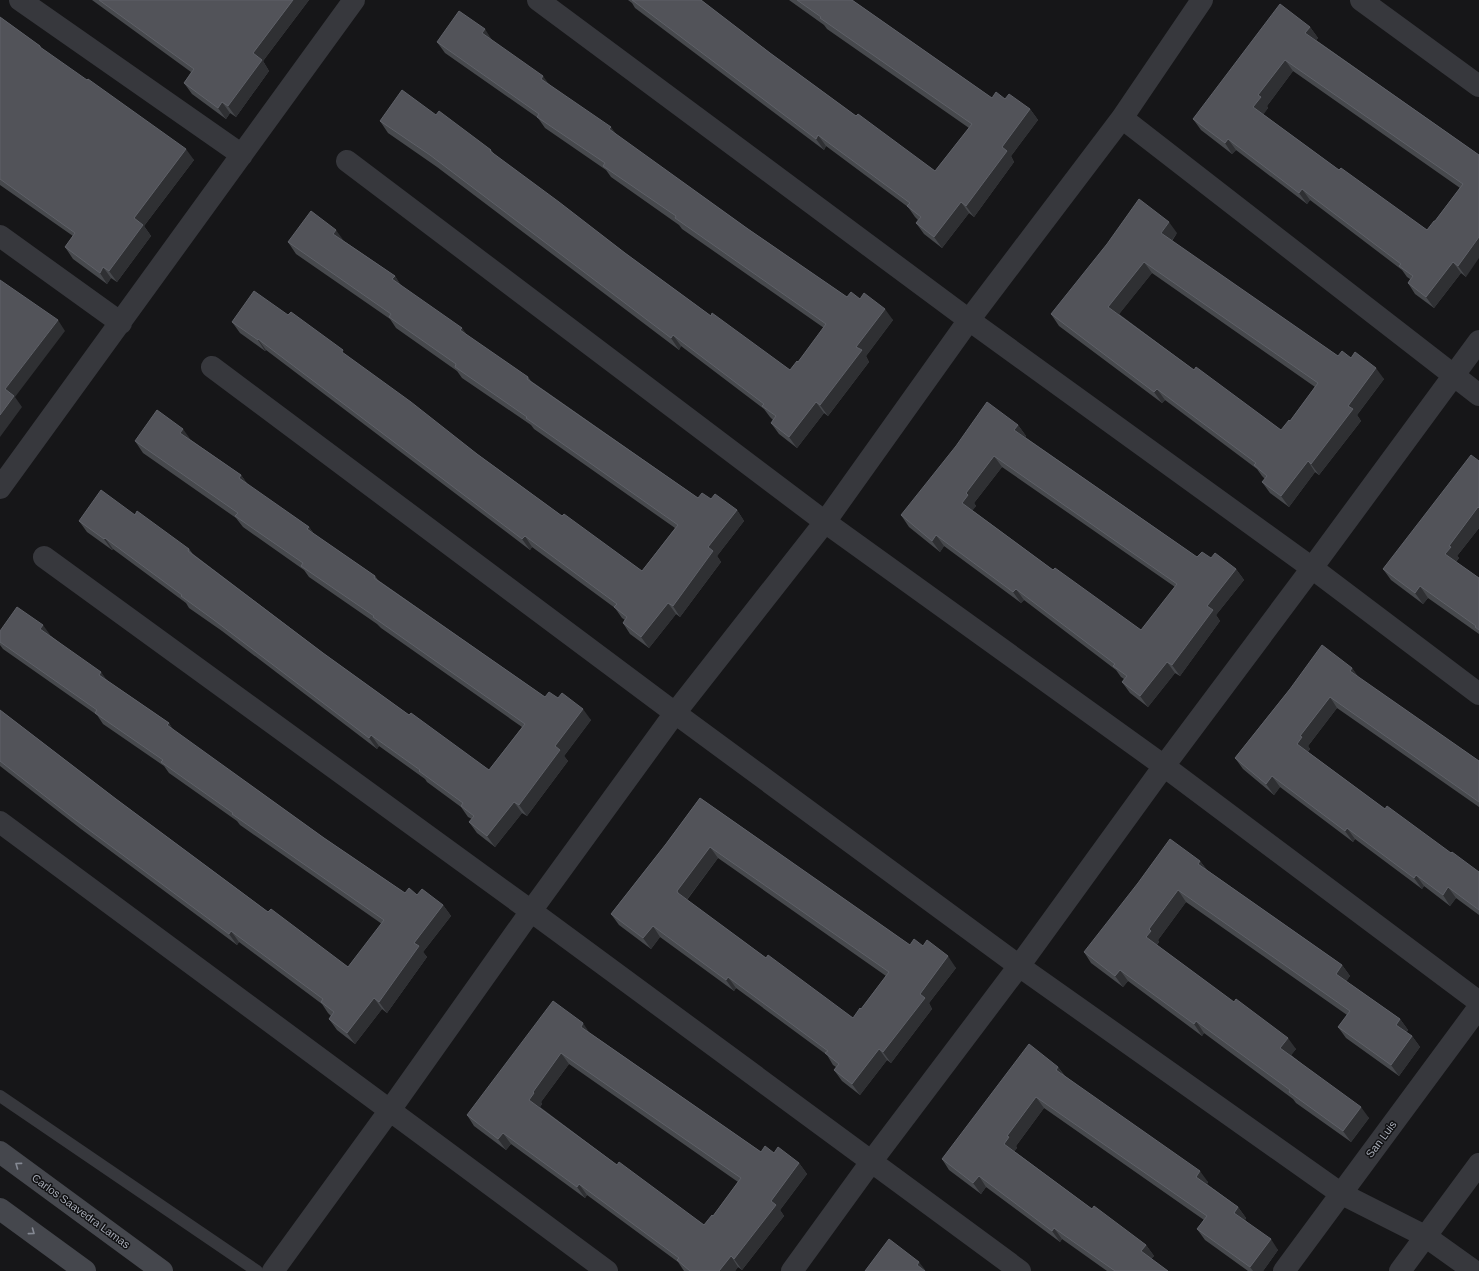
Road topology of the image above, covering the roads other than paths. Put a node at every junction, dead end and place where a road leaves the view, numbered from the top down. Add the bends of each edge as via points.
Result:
1 (20, 0) edge
2 (354, 0) edge
3 (538, 0) edge
4 (1202, 0) edge
5 (1361, 0) edge
6 (1479, 86) edge
7 (1122, 118) junction
8 (242, 155) junction
9 (347, 161) dead end
10 (0, 236) edge
11 (969, 320) junction
12 (121, 322) junction
13 (1479, 341) edge
14 (212, 367) dead end
15 (1453, 375) junction
16 (1479, 395) edge
17 (0, 488) edge
18 (825, 522) junction
19 (44, 557) dead end
20 (1312, 568) junction
21 (1479, 694) edge
22 (675, 713) junction
23 (1164, 766) junction
24 (0, 822) edge
25 (530, 911) junction
26 (1018, 966) junction
27 (1479, 1002) edge
28 (1479, 1007) edge
29 (0, 1096) edge
30 (390, 1110) junction
31 (0, 1152) edge
32 (871, 1162) junction
33 (1479, 1164) edge
34 (1340, 1193) junction
35 (0, 1209) edge
36 (1425, 1236) junction
37 (85, 1271) edge
38 (162, 1271) edge
39 (257, 1271) edge
40 (273, 1271) edge
41 (607, 1271) edge
42 (792, 1271) edge
43 (1020, 1271) edge
44 (1284, 1271) edge
45 (1400, 1271) edge
46 (1474, 1271) edge

1 - 8 street
2 - 8 street
3 - 11 street
4 - 7 street
5 - 6 street
7 - 11 street
7 - 15 street
8 - 12 street
9 - 18 street
10 - 12 street
11 - 18 street
11 - 20 street
12 - 17 street
13 - 15 street
14 - 22 street
15 - 16 street
15 - 20 street
18 - 22 street
18 - 23 street
19 - 25 street
20 - 21 street
20 - 23 street
22 - 25 street
22 - 26 street
23 - 26 street
23 - 27 street
24 - 30 street
25 - 30 street
25 - 32 street
26 - 32 street
26 - 34 street
28 - 34 street, San Luis
29 - 39 lane
30 - 40 street
30 - 41 street
38 -> 31 main road, Carlos Saavedra Lamas
32 - 42 street
32 - 43 street
33 - 36 street
34 - 36 street
34 - 44 street, San Luis
35 -> 37 main road
36 - 45 street
36 - 46 street

